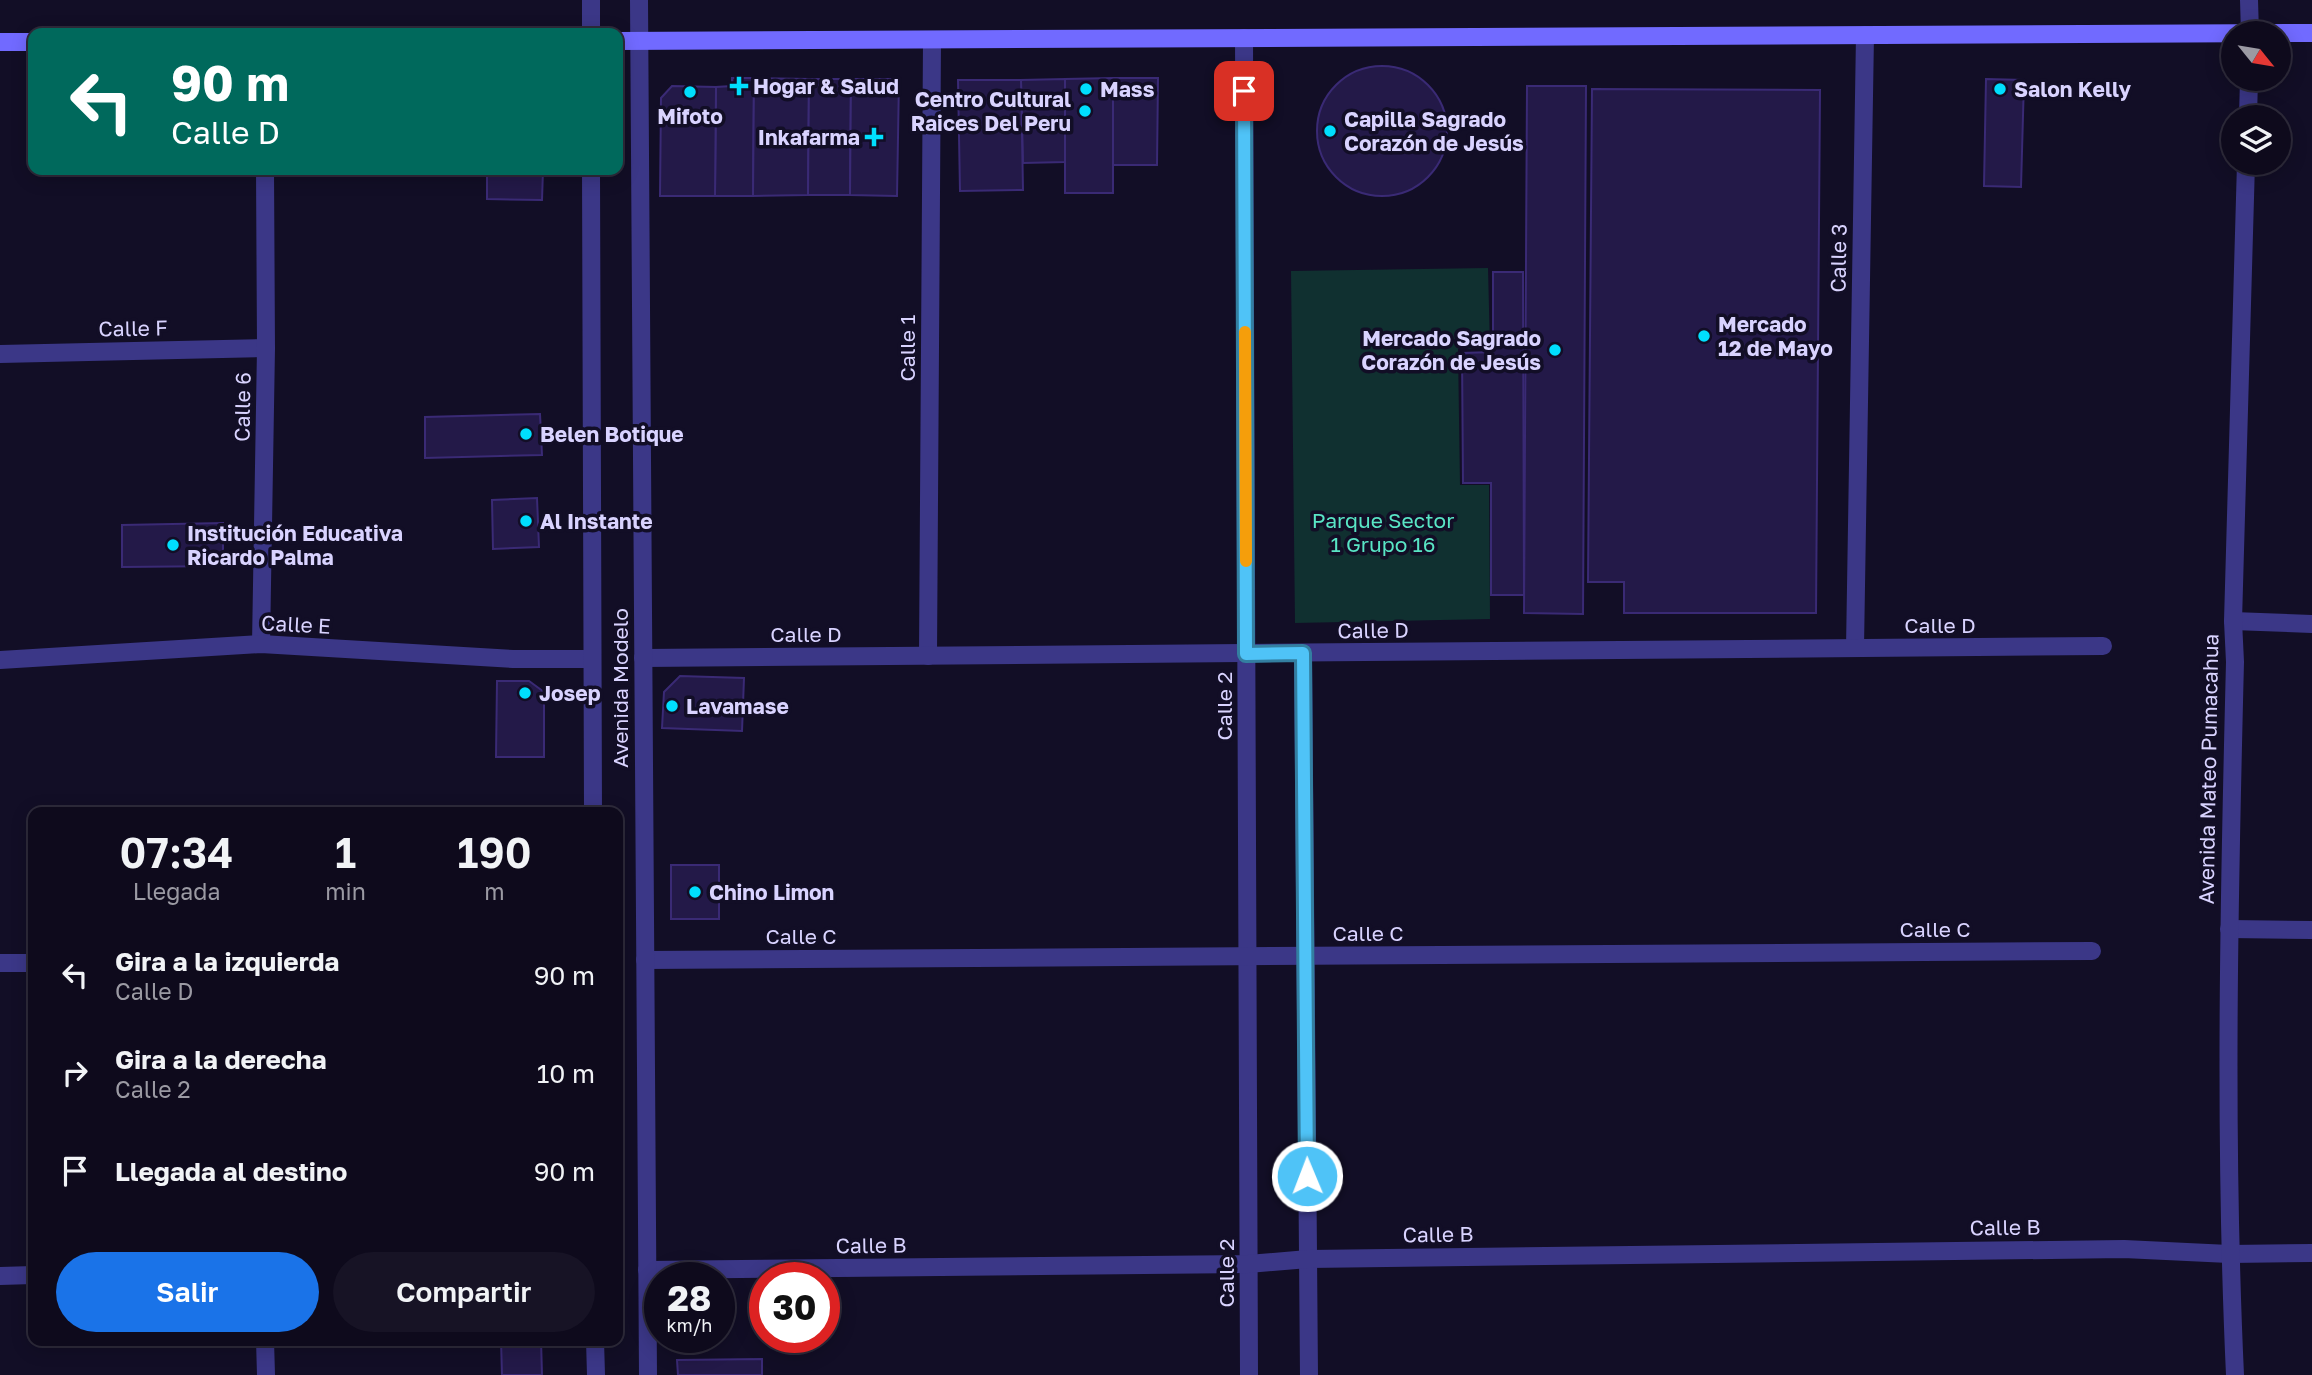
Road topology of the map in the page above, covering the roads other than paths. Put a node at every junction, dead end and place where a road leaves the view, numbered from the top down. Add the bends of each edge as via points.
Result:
1 (591, 0) edge
2 (639, 0) edge
3 (2249, 0) edge
4 (2250, 21) edge
5 (591, 28) edge
6 (2221, 33) edge
7 (2291, 33) edge
8 (2312, 33) edge
9 (1865, 35) junction
10 (1244, 37) junction
11 (932, 40) junction
12 (623, 41) edge
13 (639, 41) junction
14 (0, 42) edge
15 (28, 42) edge
16 (265, 175) edge
17 (591, 175) edge
18 (2246, 175) edge
19 (266, 348) junction
20 (0, 354) edge
21 (2233, 621) junction
22 (2312, 624) edge
23 (261, 644) junction
24 (2103, 646) dead end
25 (1855, 648) junction
26 (1303, 653) junction
27 (1246, 654) junction
28 (928, 656) junction
29 (643, 658) junction
30 (591, 659) junction
31 (0, 660) edge
32 (593, 807) edge
33 (2229, 929) junction
34 (2312, 930) edge
35 (2092, 951) dead end
36 (1247, 956) junction
37 (1305, 956) junction
38 (645, 960) junction
39 (0, 963) edge
40 (28, 963) edge
41 (2312, 1253) edge
42 (2230, 1254) junction
43 (1308, 1259) junction
44 (647, 1262) edge
45 (1248, 1264) junction
46 (735, 1269) edge
47 (28, 1275) edge
48 (0, 1276) edge
49 (265, 1346) edge
50 (595, 1346) edge
51 (648, 1353) edge
52 (266, 1375) edge
53 (596, 1375) edge
54 (648, 1375) edge
55 (1249, 1375) edge
56 (1309, 1375) edge
57 (2235, 1375) edge

1 - 5 street
2 - 13 street, Avenida Modelo
3 - 4 street
6 - 9 main road
7 - 8 main road
9 - 10 main road
9 - 25 street, Calle 3
10 - 11 main road
10 - 27 street, Calle 2
11 - 13 main road
11 - 28 street, Calle 1
12 - 13 main road
13 - 29 street, Avenida Modelo
14 - 15 main road
16 - 19 street, Calle 6
17 - 30 street, Avenida Modelo
18 - 21 street, Avenida Mateo Pumacahua
19 - 20 street, Calle F
19 - 23 street, Calle 6
21 - 22 street
21 - 33 street, Avenida Mateo Pumacahua
23 - 30 street, Calle E via 513,659
23 - 31 street, Calle E
24 - 25 street, Calle D
25 - 26 street, Calle D
26 - 27 street, Calle D
26 - 37 street
27 - 28 street, Calle D
27 - 36 street, Calle 2
28 - 29 street, Calle D
29 - 38 street, Avenida Modelo
30 - 32 street, Avenida Modelo
33 - 34 street
33 - 42 street, Avenida Mateo Pumacahua
35 - 37 street, Calle C
36 - 37 street, Calle C
36 - 38 street, Calle C
36 - 45 street, Calle 2
37 - 43 street
38 - 44 street, Avenida Modelo
39 - 40 street
41 - 42 street, Calle B
42 - 43 street, Calle B via 2124,1249
42 - 57 street, Avenida Mateo Pumacahua
43 - 45 street, Calle B
43 - 56 street
45 - 46 street, Calle B
45 - 55 street, Calle 2
47 - 48 street
49 - 52 street
50 - 53 street
51 - 54 street, Avenida Modelo

